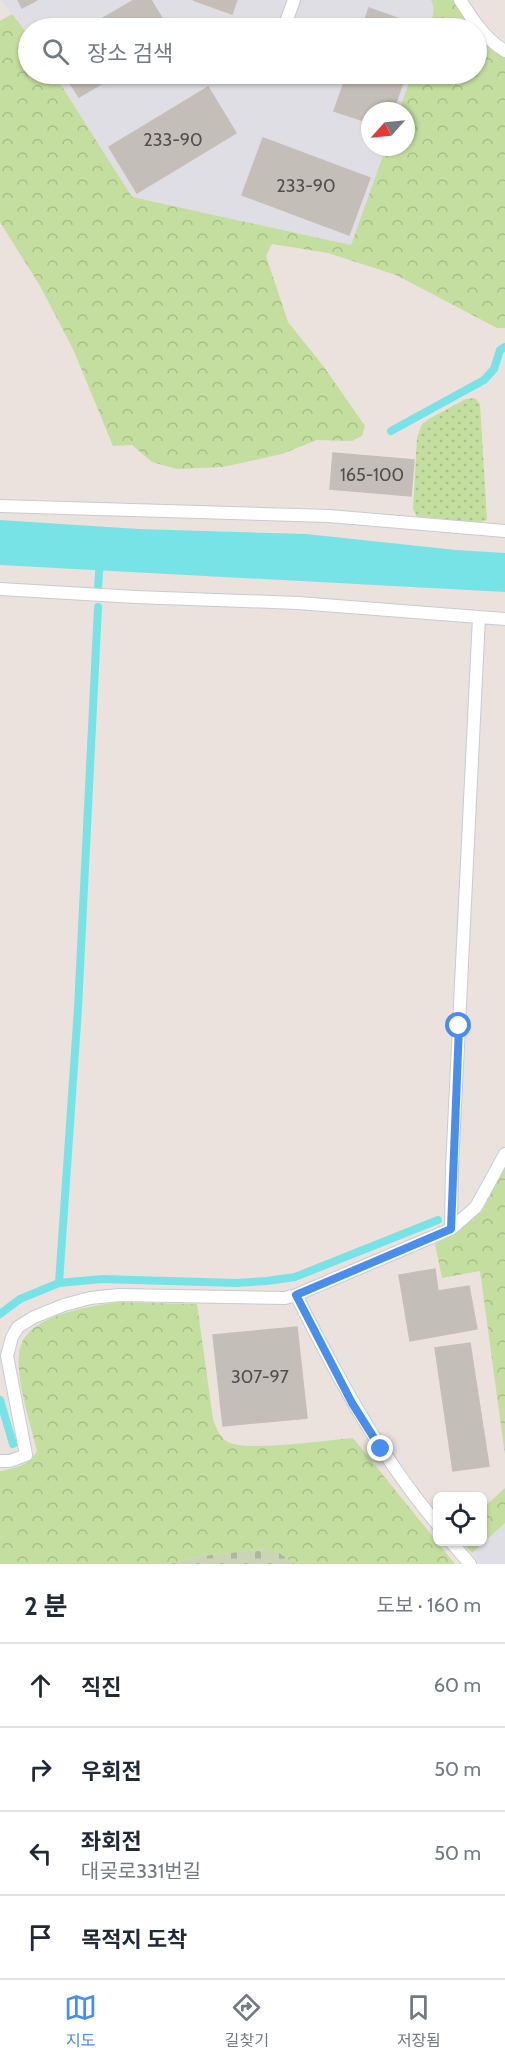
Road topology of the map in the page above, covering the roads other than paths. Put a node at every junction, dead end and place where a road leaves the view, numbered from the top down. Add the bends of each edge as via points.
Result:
1 (294, 0) edge
2 (460, 0) edge
3 (287, 18) edge
4 (471, 18) edge
5 (487, 38) edge
6 (505, 51) edge
7 (0, 506) edge
8 (505, 531) edge
9 (0, 589) edge
10 (479, 617) junction
11 (505, 619) edge
12 (505, 1154) edge
13 (451, 1229) junction
14 (296, 1295) junction
15 (0, 1461) edge
16 (433, 1518) edge
17 (454, 1546) edge
18 (470, 1564) edge

1 - 3 lane
2 - 4 lane
5 - 6 lane
7 - 8 lane via 328,516
9 - 10 lane via 298,603
10 - 11 lane
10 - 13 lane
12 - 13 lane via 476,1207
13 - 14 lane
14 - 15 lane via 119,1295 90,1298 34,1317 18,1327 7,1356 26,1455
14 - 16 lane via 352,1403
17 - 18 lane

